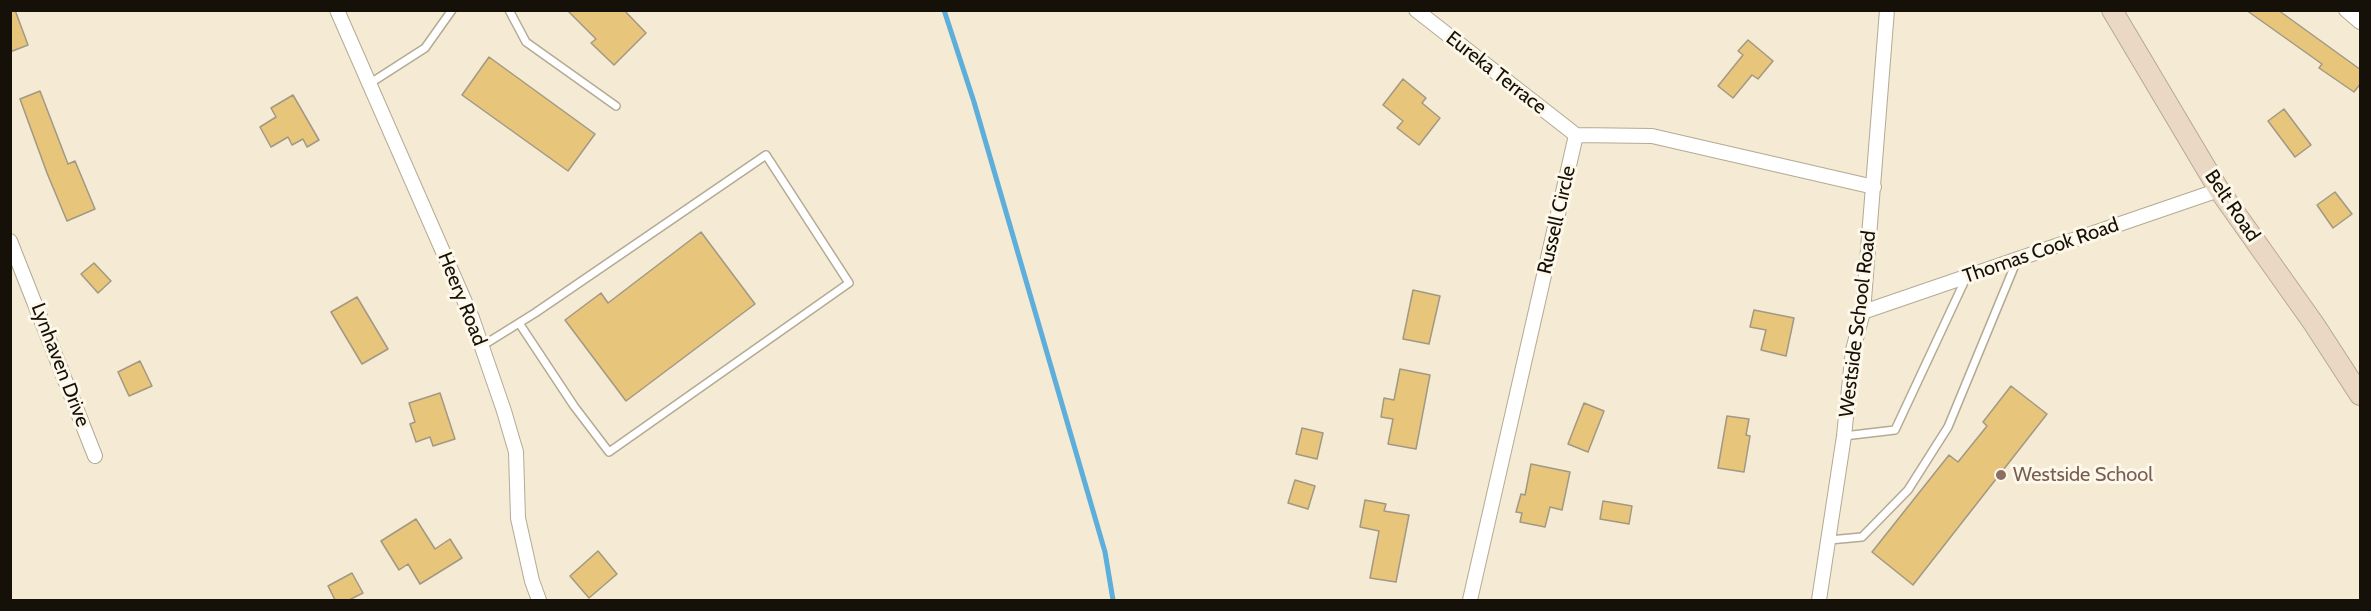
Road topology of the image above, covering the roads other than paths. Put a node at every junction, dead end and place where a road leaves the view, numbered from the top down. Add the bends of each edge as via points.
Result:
1 (337, 10) edge
2 (452, 10) edge
3 (509, 10) edge
4 (1416, 10) edge
5 (1887, 10) edge
6 (2112, 10) edge
7 (2346, 10) edge
8 (2361, 22) edge
9 (369, 84) junction
10 (616, 106) dead end
11 (1576, 135) junction
12 (1874, 187) junction
13 (2219, 190) junction
14 (10, 241) edge
15 (2018, 259) junction
16 (1967, 276) junction
17 (1863, 312) junction
18 (519, 322) junction
19 (482, 346) junction
20 (2361, 395) edge
21 (1844, 436) junction
22 (95, 456) dead end
23 (1829, 540) junction
24 (539, 600) edge
25 (1470, 600) edge
26 (1819, 600) edge

1 - 9 street, Heery Road
2 - 9 lane via 425,48
3 - 10 lane via 526,42
4 - 11 street, Eureka Terrace
5 - 12 street, Westside School Road
6 - 13 street, Belt Road
7 - 8 street
9 - 19 street, Heery Road
11 - 12 street via 1652,136
11 - 25 street, Russell Circle
12 - 17 street, Westside School Road
13 - 15 street, Thomas Cook Road
13 - 20 street, Belt Road
14 - 22 street, Lynhaven Drive
15 - 16 street, Thomas Cook Road
15 - 23 lane via 1948,427 1908,490 1862,537
16 - 17 street, Thomas Cook Road
16 - 21 lane via 1895,430
17 - 21 street, Westside School Road via 1853,350
18 - 18 lane via 766,155 849,284 609,452
18 - 19 lane
19 - 24 street, Heery Road via 516,452 518,518
21 - 23 street, Westside School Road
23 - 26 street, Westside School Road

